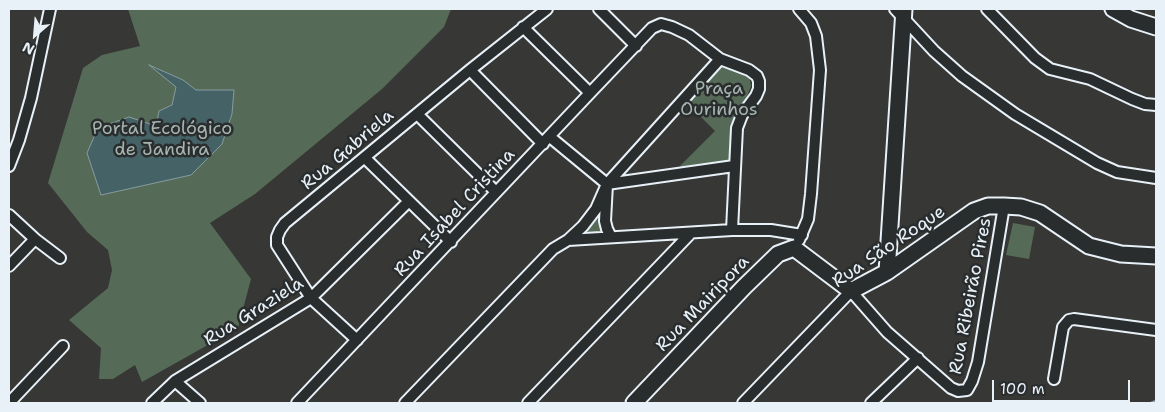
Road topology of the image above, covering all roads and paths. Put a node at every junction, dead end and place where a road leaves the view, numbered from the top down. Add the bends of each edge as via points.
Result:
1 (50, 9) edge
2 (547, 9) edge
3 (599, 9) edge
4 (799, 9) edge
5 (987, 9) edge
6 (1113, 9) edge
7 (901, 12) edge
8 (1156, 27) edge
9 (523, 28) junction
10 (636, 46) junction
11 (720, 59) junction
12 (470, 70) junction
13 (590, 93) junction
14 (1156, 106) edge
15 (417, 114) junction
16 (546, 141) junction
17 (365, 158) junction
18 (9, 166) edge
19 (734, 166) junction
20 (1156, 178) edge
21 (607, 184) junction
22 (496, 192) junction
23 (410, 201) junction
24 (1004, 206) junction
25 (9, 215) edge
26 (732, 230) junction
27 (691, 232) junction
28 (611, 237) junction
29 (34, 238) junction
30 (568, 240) junction
31 (451, 242) junction
32 (798, 242) junction
33 (1156, 256) edge
34 (60, 258) dead end
35 (9, 266) edge
36 (887, 272) junction
37 (851, 291) junction
38 (311, 298) junction
39 (1156, 330) edge
40 (357, 340) junction
41 (63, 346) dead end
42 (918, 358) junction
43 (1054, 379) dead end
44 (175, 381) junction
45 (9, 403) edge
46 (152, 403) edge
47 (200, 403) edge
48 (297, 403) edge
49 (405, 403) edge
50 (528, 403) edge
51 (634, 403) edge
52 (743, 403) edge
53 (871, 403) edge

1 - 18 street via 31,98
2 - 9 street, Rua Gabriela
3 - 10 street
4 - 32 street via 811,23 816,36 820,70 808,219
5 - 14 street via 1050,69 1090,79 1132,99
6 - 8 street
7 - 20 street via 934,51 962,76 1015,114 1097,163 1117,172
7 - 36 street
9 - 12 street, Rua Gabriela
9 - 13 street
10 - 11 street, Rua Isabel Cristina via 652,28 661,24 689,35
10 - 13 street, Rua Isabel Cristina
11 - 19 street via 749,70 760,81 756,96 739,120
11 - 21 street
12 - 15 street, Rua Gabriela
12 - 16 street
13 - 16 street, Rua Isabel Cristina
15 - 17 street, Rua Gabriela
15 - 22 street
16 - 21 street
16 - 22 street, Rua Isabel Cristina
17 - 23 street
17 - 38 street, Rua Gabriela via 285,223 277,237 278,245
19 - 21 street
19 - 26 street
21 - 28 street via 605,221
21 - 30 street via 596,209
22 - 31 street, Rua Isabel Cristina
23 - 31 street
23 - 38 street, Rua Graziela
24 - 33 street, Rua São Roque via 1040,213 1090,246 1121,254
24 - 36 street, Rua São Roque via 988,206 974,211
24 - 42 street, Rua Ribeirão Pires via 978,362 970,387 963,391 951,388
25 - 29 street
26 - 27 street
26 - 32 street via 772,230
27 - 28 street
27 - 50 street
28 - 30 street
29 - 34 street
29 - 35 street
30 - 49 street via 553,249
31 - 40 street, Rua Isabel Cristina
32 - 37 street
32 - 51 street, Rua Mairipora via 778,254 744,287
36 - 37 street, Rua São Roque
37 - 42 street via 887,332
37 - 52 street, Rua São Roque
38 - 40 street, Rua Gabriela
38 - 44 street, Rua Graziela
39 - 43 street via 1069,320 1063,327
40 - 48 street, Rua Isabel Cristina
41 - 45 street
42 - 53 street
44 - 46 street, Rua Graziela
44 - 47 street

